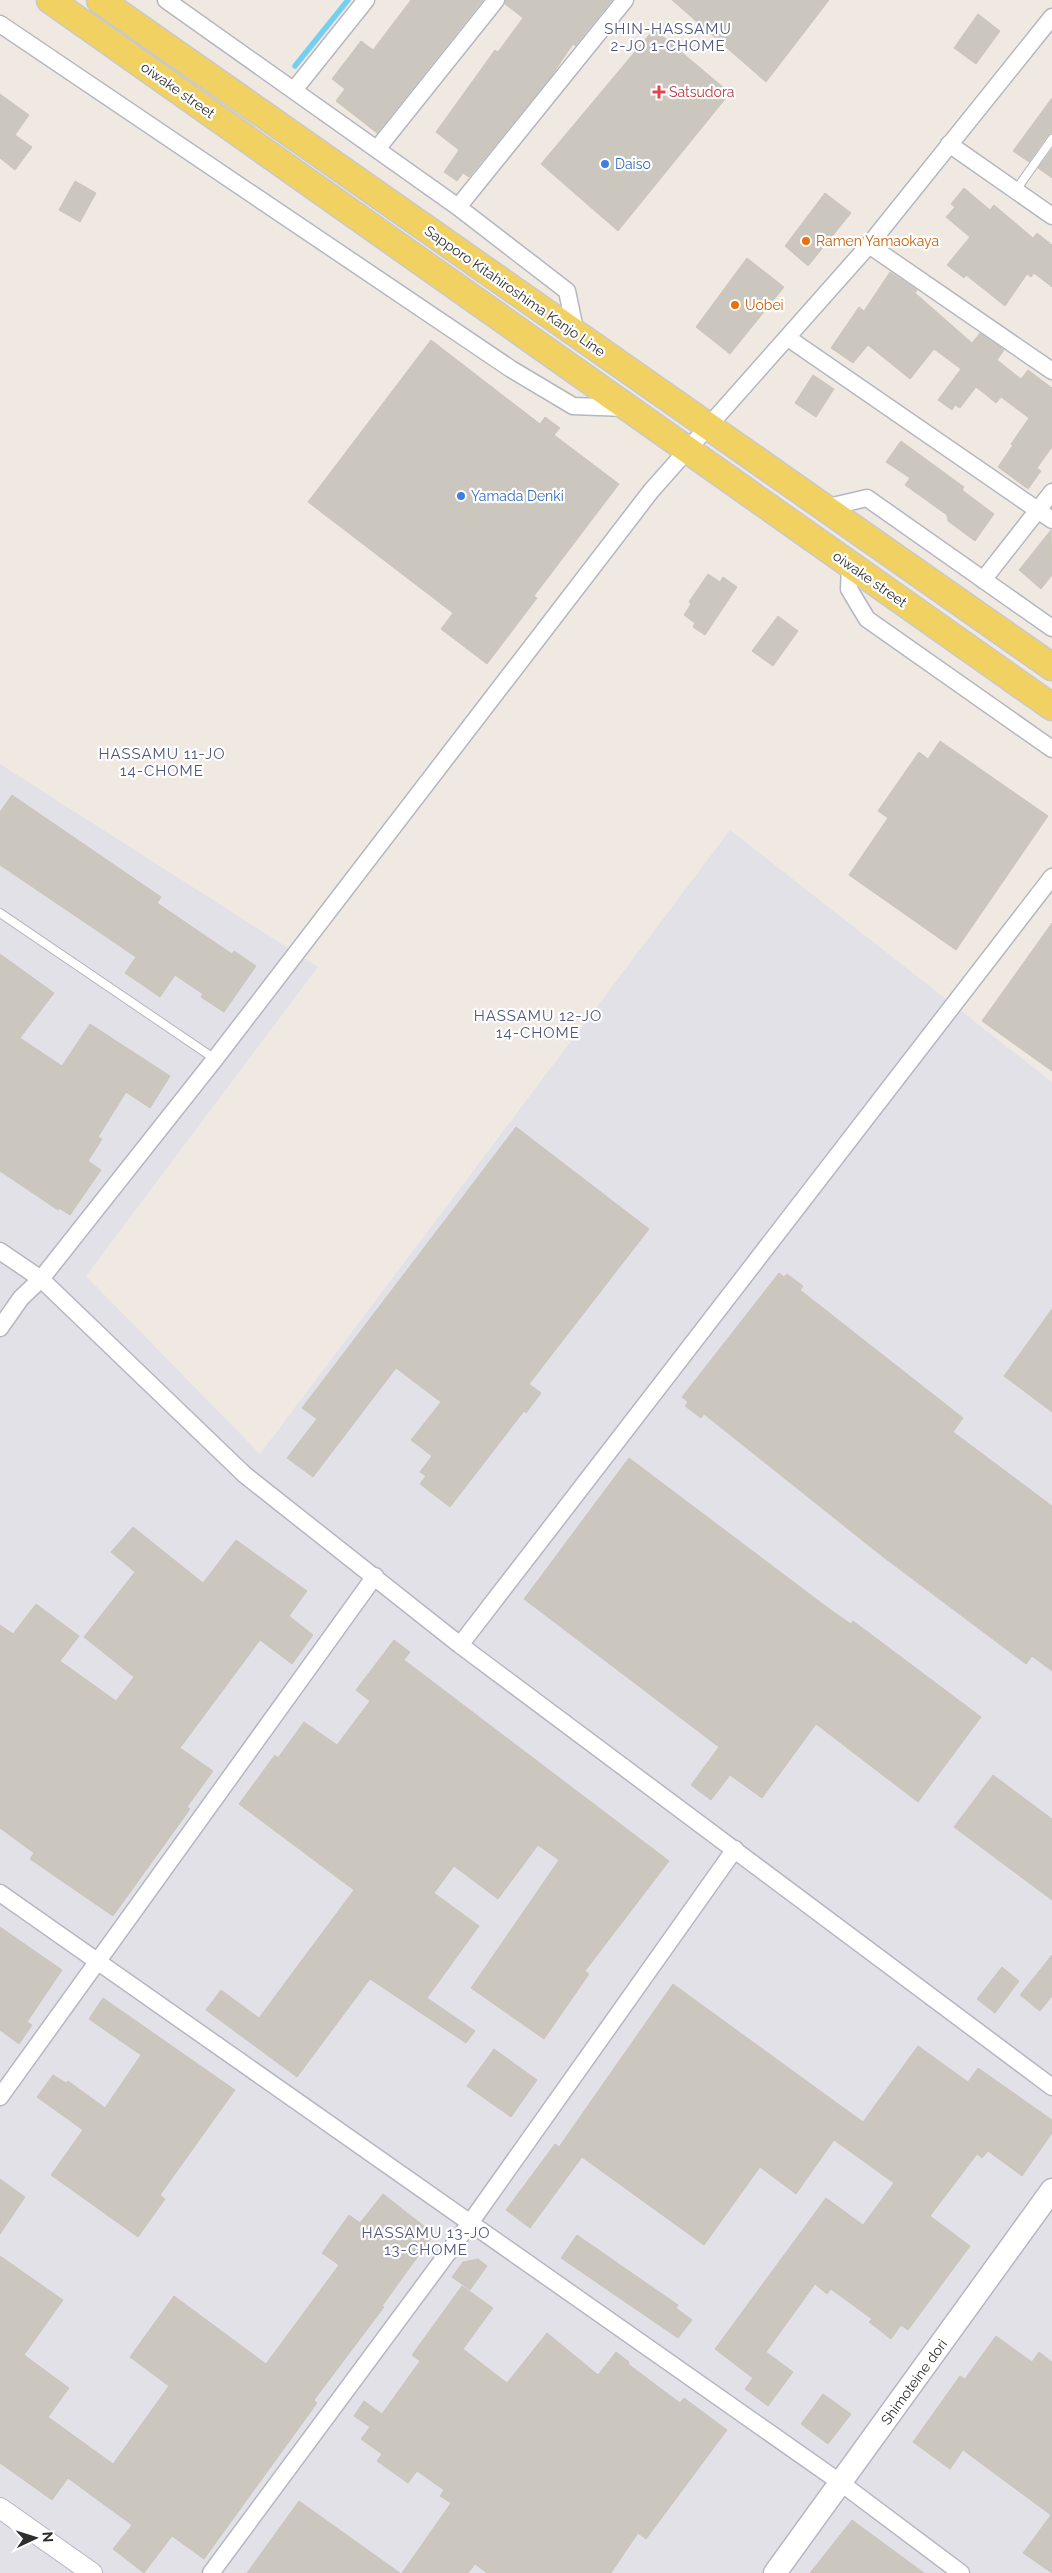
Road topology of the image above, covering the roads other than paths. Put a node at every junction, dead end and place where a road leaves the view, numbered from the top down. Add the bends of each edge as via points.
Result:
1 (50, 0) edge
2 (100, 0) edge
3 (166, 0) edge
4 (366, 0) edge
5 (496, 0) edge
6 (625, 0) edge
7 (1052, 17) edge
8 (0, 24) edge
9 (294, 90) junction
10 (1052, 139) edge
11 (949, 144) junction
12 (377, 150) junction
13 (322, 157) joint
14 (1016, 190) junction
15 (458, 207) junction
16 (1052, 216) edge
17 (869, 245) junction
18 (576, 334) junction
19 (788, 338) junction
20 (1052, 371) edge
21 (628, 408) junction
22 (707, 426) junction
23 (688, 450) junction
24 (1052, 492) edge
25 (824, 508) junction
26 (1038, 510) junction
27 (1052, 520) edge
28 (850, 565) junction
29 (983, 580) junction
30 (1052, 628) edge
31 (1052, 667) edge
32 (1052, 707) edge
33 (1052, 749) edge
34 (1052, 877) edge
35 (0, 913) edge
36 (215, 1059) junction
37 (0, 1251) edge
38 (41, 1279) junction
39 (0, 1328) edge
40 (375, 1576) junction
41 (460, 1644) junction
42 (734, 1849) junction
43 (0, 1893) edge
44 (98, 1962) junction
45 (1052, 2087) edge
46 (0, 2097) edge
47 (1052, 2190) edge
48 (470, 2222) junction
49 (841, 2483) junction
50 (0, 2508) edge
51 (92, 2573) edge
52 (211, 2573) edge
53 (775, 2573) edge
54 (961, 2573) edge

1 - 21 main road, oiwake street
2 - 13 main road, oiwake street
3 - 9 street
4 - 9 street
5 - 12 street
6 - 15 street
7 - 11 street
8 - 21 street via 511,369 573,406
9 - 12 street
10 - 14 lane
11 - 14 street
11 - 17 street
12 - 15 street
13 - 18 main road, Sapporo Kitahiroshima Kanjo Line
14 - 16 street
15 - 18 street via 567,291
17 - 19 street
17 - 20 street
18 - 22 main road, Sapporo Kitahiroshima Kanjo Line
19 - 22 street
19 - 26 street
21 - 23 main road
22 - 23 street
22 - 25 main road
23 - 28 main road, oiwake street
23 - 36 street via 651,491
24 - 26 street
25 - 29 street via 867,498
25 - 31 main road
26 - 27 street
26 - 29 street
28 - 32 main road, oiwake street
28 - 33 street via 850,589 867,619
29 - 30 street
34 - 41 street
35 - 36 lane
36 - 38 street
37 - 38 street
38 - 39 street via 21,1298
38 - 40 street via 240,1471
40 - 41 street
40 - 44 street
41 - 42 street
42 - 45 street
42 - 48 street
43 - 44 street
44 - 46 street
44 - 48 street
47 - 49 main road, Shimoteine dori
48 - 49 street
48 - 52 street
49 - 53 main road, Shimoteine dori
49 - 54 street
50 - 51 street

